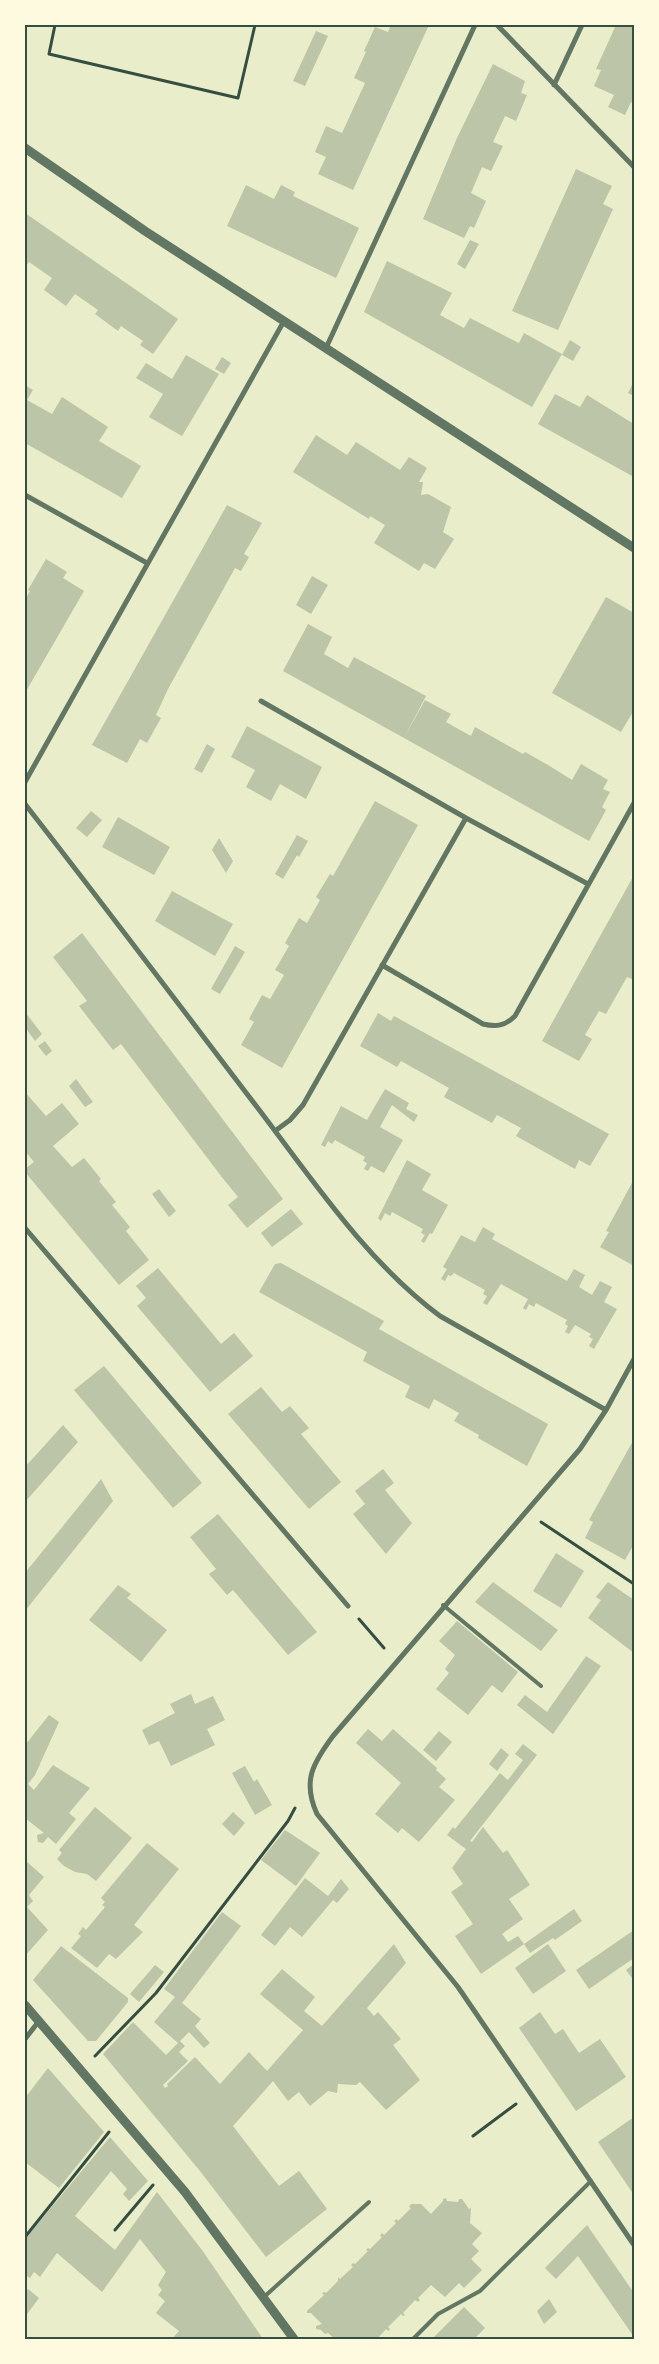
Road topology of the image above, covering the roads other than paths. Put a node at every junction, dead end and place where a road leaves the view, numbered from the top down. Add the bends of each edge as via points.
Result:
1 (475, 25) edge
2 (497, 25) edge
3 (582, 25) edge
4 (554, 85) junction
5 (25, 148) edge
6 (634, 167) edge
7 (284, 321) junction
8 (325, 349) junction
9 (25, 495) edge
10 (634, 548) edge
11 (147, 563) junction
12 (260, 701) dead end
13 (25, 782) edge
14 (634, 803) edge
15 (25, 804) edge
16 (466, 818) junction
17 (588, 884) junction
18 (382, 965) junction
19 (275, 1131) junction
20 (25, 1228) edge
21 (634, 1359) edge
22 (606, 1410) junction
23 (443, 1605) junction
24 (348, 1606) road end
25 (541, 1686) dead end
26 (25, 2005) edge
27 (39, 2021) junction
28 (25, 2039) edge
29 (591, 2181) junction
30 (369, 2202) dead end
31 (634, 2245) edge
32 (262, 2298) junction
33 (294, 2339) edge
34 (413, 2339) edge

1 - 8 street
2 - 4 street
3 - 4 street
4 - 6 street
5 - 7 street
7 - 8 street
7 - 11 street
8 - 10 street
9 - 11 street
11 - 13 street
12 - 16 street
14 - 17 street
15 - 19 street
16 - 17 street
16 - 18 street
17 - 18 street via 509,1022 483,1024
18 - 19 street via 302,1105
19 - 22 street via 370,1252 421,1302 458,1327
20 - 24 street
21 - 22 street
22 - 23 street via 580,1449
23 - 25 lane
23 - 29 street via 322,1751 313,1767 310,1800 317,1814 452,1979
26 - 27 street
27 - 28 street
27 - 32 street via 204,2216
29 - 31 street
29 - 34 lane via 480,2291 438,2314
30 - 32 lane
32 - 33 street

